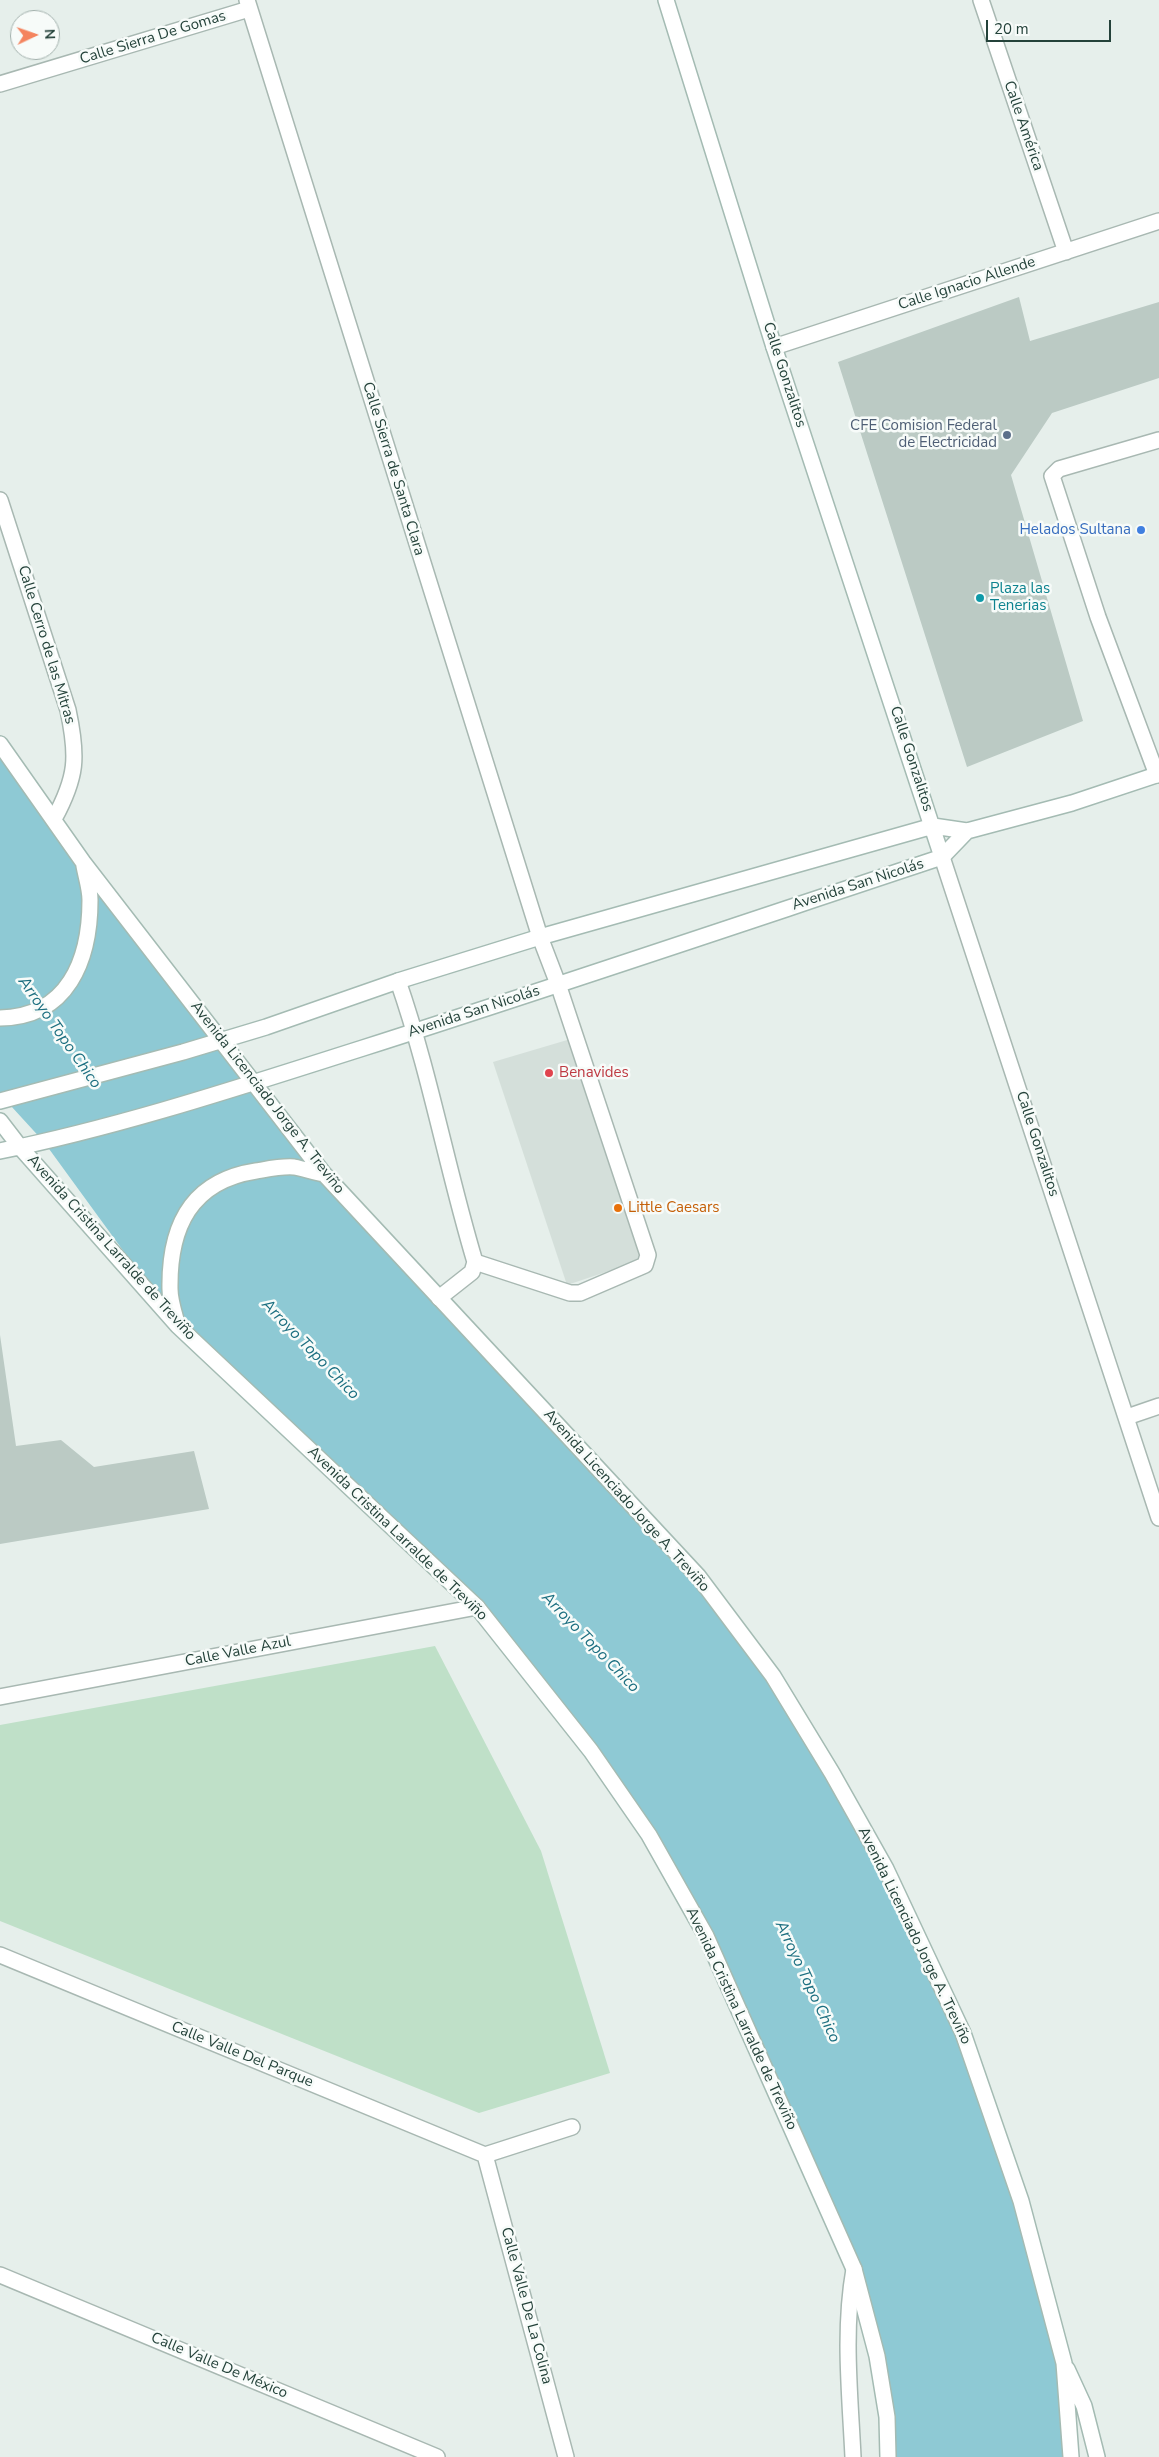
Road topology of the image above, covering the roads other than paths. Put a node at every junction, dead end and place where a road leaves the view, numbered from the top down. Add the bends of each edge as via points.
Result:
1 (666, 0) edge
2 (981, 0) edge
3 (248, 4) edge
4 (0, 84) edge
5 (1159, 221) edge
6 (1066, 252) junction
7 (774, 347) junction
8 (1159, 440) edge
9 (0, 500) edge
10 (0, 744) edge
11 (1158, 774) edge
12 (54, 819) junction
13 (932, 826) junction
14 (967, 831) junction
15 (942, 857) junction
16 (83, 862) junction
17 (540, 937) junction
18 (398, 981) junction
19 (558, 984) junction
20 (0, 1018) edge
21 (416, 1031) junction
22 (221, 1041) junction
23 (252, 1083) junction
24 (0, 1101) edge
25 (0, 1120) edge
26 (20, 1147) junction
27 (0, 1151) edge
28 (324, 1174) junction
29 (475, 1262) junction
30 (439, 1298) junction
31 (178, 1326) junction
32 (1159, 1406) edge
33 (1126, 1417) junction
34 (1159, 1518) edge
35 (477, 1607) junction
36 (0, 1697) edge
37 (0, 1955) edge
38 (572, 2127) dead end
39 (485, 2155) junction
40 (854, 2269) junction
41 (0, 2275) edge
42 (1064, 2363) junction
43 (437, 2457) edge
44 (566, 2457) edge
45 (853, 2457) edge
46 (888, 2457) edge
47 (1071, 2457) edge
48 (1097, 2457) edge

1 - 7 street, Calle Gonzalitos
2 - 6 street, Calle América
3 - 4 street, Calle Sierra De Gomas
3 - 17 street, Calle Sierra de Santa Clara
5 - 6 street, Calle Ignacio Allende
6 - 7 street, Calle Ignacio Allende
7 - 13 street, Calle Gonzalitos
8 - 11 street via 1059,469 1052,476 1098,617
9 - 12 street, Calle Cerro de las Mitras via 68,710 75,744 72,782
10 - 12 street, Avenida Licenciado Jorge A. Treviño
11 - 14 street via 1072,803
12 - 16 street, Avenida Licenciado Jorge A. Treviño
13 - 14 street
13 - 15 street, Calle Gonzalitos
13 - 17 street
14 - 15 street
15 - 19 street, Avenida San Nicolás
15 - 33 street, Calle Gonzalitos
16 - 20 street via 90,898 85,947 78,969 64,992 38,1012
16 - 22 street, Avenida Licenciado Jorge A. Treviño
17 - 18 street
17 - 19 street, Calle Sierra de Santa Clara
18 - 21 street
18 - 22 street
19 - 21 street, Avenida San Nicolás
19 - 29 street, Calle Sierra de Santa Clara via 648,1256 645,1265 580,1293 570,1293
21 - 23 street, Avenida San Nicolás
21 - 29 street
22 - 23 street, Avenida Licenciado Jorge A. Treviño
22 - 24 street
23 - 26 street, Avenida San Nicolás
23 - 28 street, Avenida Licenciado Jorge A. Treviño
25 - 26 street, Avenida Cristina Larralde de Treviño
26 - 27 street, Avenida San Nicolás
26 - 31 street, Avenida Cristina Larralde de Treviño
28 - 30 street, Avenida Licenciado Jorge A. Treviño
28 - 31 street via 293,1167 237,1174 214,1184 196,1198 180,1223 172,1256 170,1291
29 - 30 street via 472,1272
30 - 42 street, Avenida Licenciado Jorge A. Treviño via 698,1576 773,1676 832,1772 886,1869 963,2033 1021,2201
31 - 35 street, Avenida Cristina Larralde de Treviño
32 - 33 street
33 - 34 street, Calle Gonzalitos
35 - 36 street, Calle Valle Azul
35 - 40 street, Avenida Cristina Larralde de Treviño via 592,1751 649,1835 706,1936
37 - 39 street, Calle Valle Del Parque
38 - 39 street
39 - 44 street, Calle Valle De La Colina
40 - 45 street via 849,2295 847,2345
40 - 46 street, Avenida Cristina Larralde de Treviño via 877,2356 887,2417
41 - 43 street, Calle Valle De México
42 - 47 street, Avenida Licenciado Jorge A. Treviño
42 - 48 street via 1084,2406

